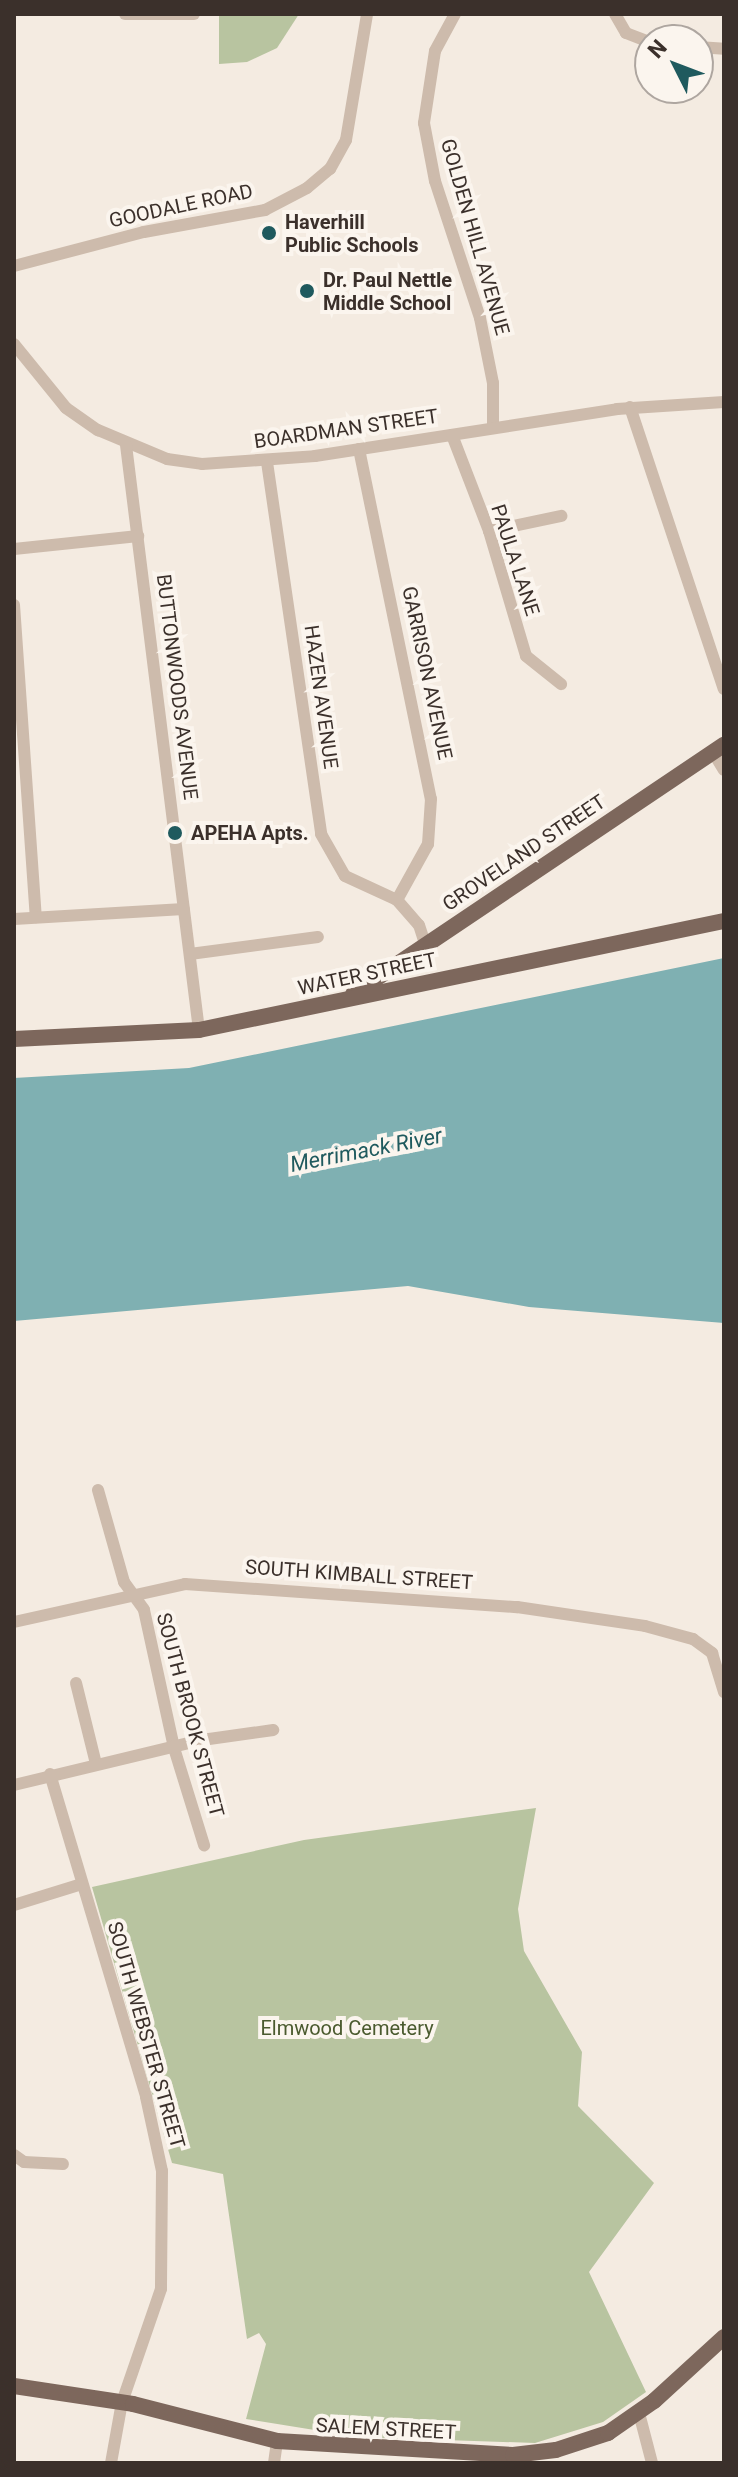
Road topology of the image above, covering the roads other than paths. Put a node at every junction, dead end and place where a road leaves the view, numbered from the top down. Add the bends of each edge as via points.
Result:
1 (125, 14) edge
2 (194, 14) edge
3 (367, 14) edge
4 (455, 14) edge
5 (615, 14) edge
6 (634, 36) edge
7 (14, 266) edge
8 (14, 344) edge
9 (724, 402) edge
10 (630, 407) junction
11 (493, 428) junction
12 (452, 435) junction
13 (126, 445) junction
14 (359, 449) junction
15 (267, 462) junction
16 (561, 516) dead end
17 (489, 531) junction
18 (138, 536) junction
19 (14, 549) edge
20 (14, 605) edge
21 (561, 684) dead end
22 (724, 689) edge
23 (718, 748) edge
24 (724, 770) edge
25 (397, 900) junction
26 (184, 909) junction
27 (36, 917) junction
28 (14, 919) edge
29 (724, 921) edge
30 (318, 937) dead end
31 (425, 943) junction
32 (190, 954) junction
33 (348, 998) junction
34 (199, 1030) junction
35 (14, 1039) edge
36 (98, 1490) dead end
37 (133, 1596) junction
38 (14, 1622) edge
39 (76, 1683) dead end
40 (724, 1692) edge
41 (273, 1730) dead end
42 (174, 1748) junction
43 (96, 1764) junction
44 (50, 1774) junction
45 (14, 1785) edge
46 (204, 1845) dead end
47 (82, 1884) junction
48 (14, 1905) edge
49 (14, 2155) edge
50 (63, 2164) dead end
51 (722, 2345) edge
52 (14, 2386) edge
53 (122, 2402) junction
54 (639, 2413) junction
55 (277, 2441) junction
56 (414, 2457) edge
57 (542, 2458) edge
58 (111, 2463) edge
59 (274, 2463) edge
60 (652, 2463) edge

1 - 2 street
3 - 7 street, GOODALE ROAD via 346,140 330,169 307,188 265,210 144,232
4 - 11 street, GOLDEN HILL AVENUE via 435,51 424,123 428,157 485,343 493,383
5 - 6 street via 626,33
8 - 13 street, BOARDMAN STREET via 66,408
9 - 10 street, BOARDMAN STREET
10 - 11 street, BOARDMAN STREET
10 - 22 street
11 - 12 street, BOARDMAN STREET
12 - 14 street, BOARDMAN STREET
12 - 17 street, PAULA LANE
13 - 15 street, BOARDMAN STREET via 202,464
13 - 18 street, BUTTONWOODS AVENUE
14 - 15 street, BOARDMAN STREET
14 - 25 street, GARRISON AVENUE via 431,799 428,844
15 - 25 street, HAZEN AVENUE via 321,834 345,876
16 - 17 street
17 - 21 street, PAULA LANE via 526,656
18 - 19 street
18 - 26 street, BUTTONWOODS AVENUE
20 - 27 street
23 - 24 street
23 - 31 main road, GROVELAND STREET
25 - 31 street via 419,925
26 - 27 street
26 - 32 street, BUTTONWOODS AVENUE
27 - 28 street
29 - 33 main road, WATER STREET
30 - 32 street
31 - 33 main road, GROVELAND STREET
32 - 34 street, BUTTONWOODS AVENUE
33 - 34 main road, WATER STREET
34 - 35 main road, WATER STREET
36 - 37 street, SOUTH BROOK STREET via 124,1582
37 - 38 street, SOUTH KIMBALL STREET
37 - 40 street, SOUTH KIMBALL STREET via 185,1584 218,1584 517,1607 645,1626 700,1643 717,1664
37 - 42 street, SOUTH BROOK STREET via 144,1610
39 - 43 street
41 - 42 street
42 - 43 street
42 - 46 street, SOUTH BROOK STREET
43 - 44 street
44 - 45 street
44 - 47 street, SOUTH WEBSTER STREET
47 - 48 street
47 - 53 street, SOUTH WEBSTER STREET via 146,2097 162,2171 161,2289
49 - 50 street via 24,2162
51 - 54 main road, SALEM STREET
52 - 53 main road, SALEM STREET
53 - 55 main road, SALEM STREET
53 - 58 street, SOUTH WEBSTER STREET
54 - 57 main road, SALEM STREET via 592,2440
54 - 60 street
55 - 56 main road, SALEM STREET
55 - 59 street
56 - 57 main road, SALEM STREET

